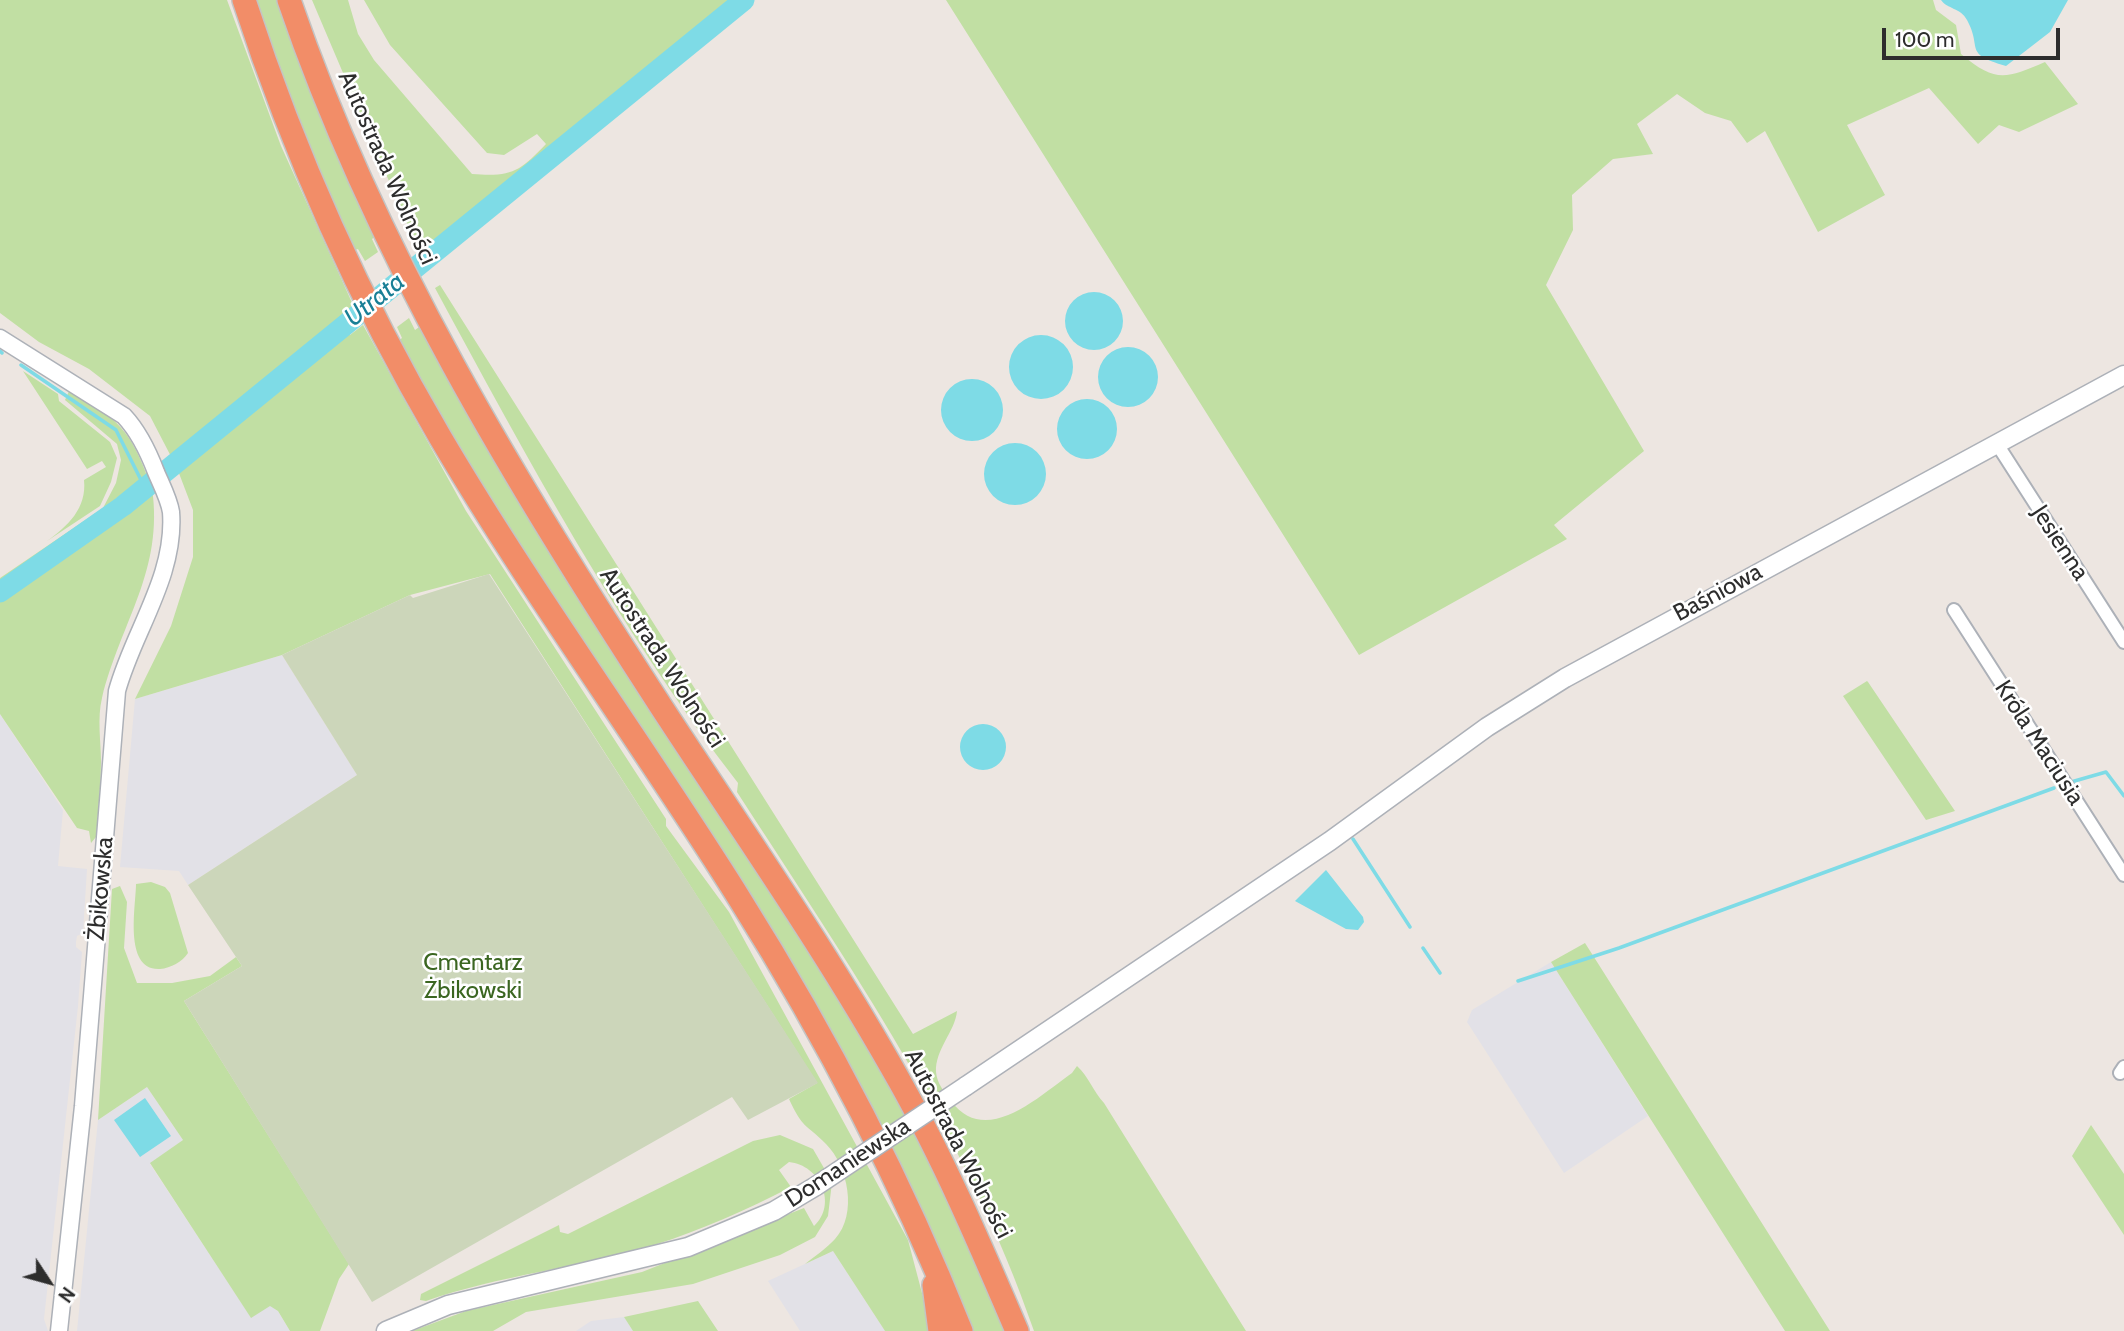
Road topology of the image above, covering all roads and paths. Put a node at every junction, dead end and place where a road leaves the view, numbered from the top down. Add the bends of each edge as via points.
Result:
1 (244, 0) edge
2 (289, 0) edge
3 (0, 338) edge
4 (2124, 375) edge
5 (1997, 444) junction
6 (1954, 610) dead end
7 (2124, 642) edge
8 (1330, 841) joint
9 (2124, 875) edge
10 (923, 1234) junction
11 (59, 1331) edge
12 (386, 1331) edge
13 (940, 1331) edge
14 (961, 1331) edge
15 (1017, 1331) edge

1 - 10 highway via 302,157 381,326 457,466 740,899 829,1047
2 - 15 highway, Autostrada Wolności via 345,145 416,298 523,490 854,1002 934,1147
3 - 11 street, Żbikowska via 124,416 151,459 171,509 168,556 117,691
4 - 5 main road, Baśniowa
5 - 7 street, Jesienna
5 - 8 main road, Baśniowa via 1564,678 1487,726
6 - 9 street, Króla Maciusia
8 - 12 main road, Domaniewska, bridge via 774,1211 688,1247 449,1305
10 - 13 highway
10 - 14 highway

